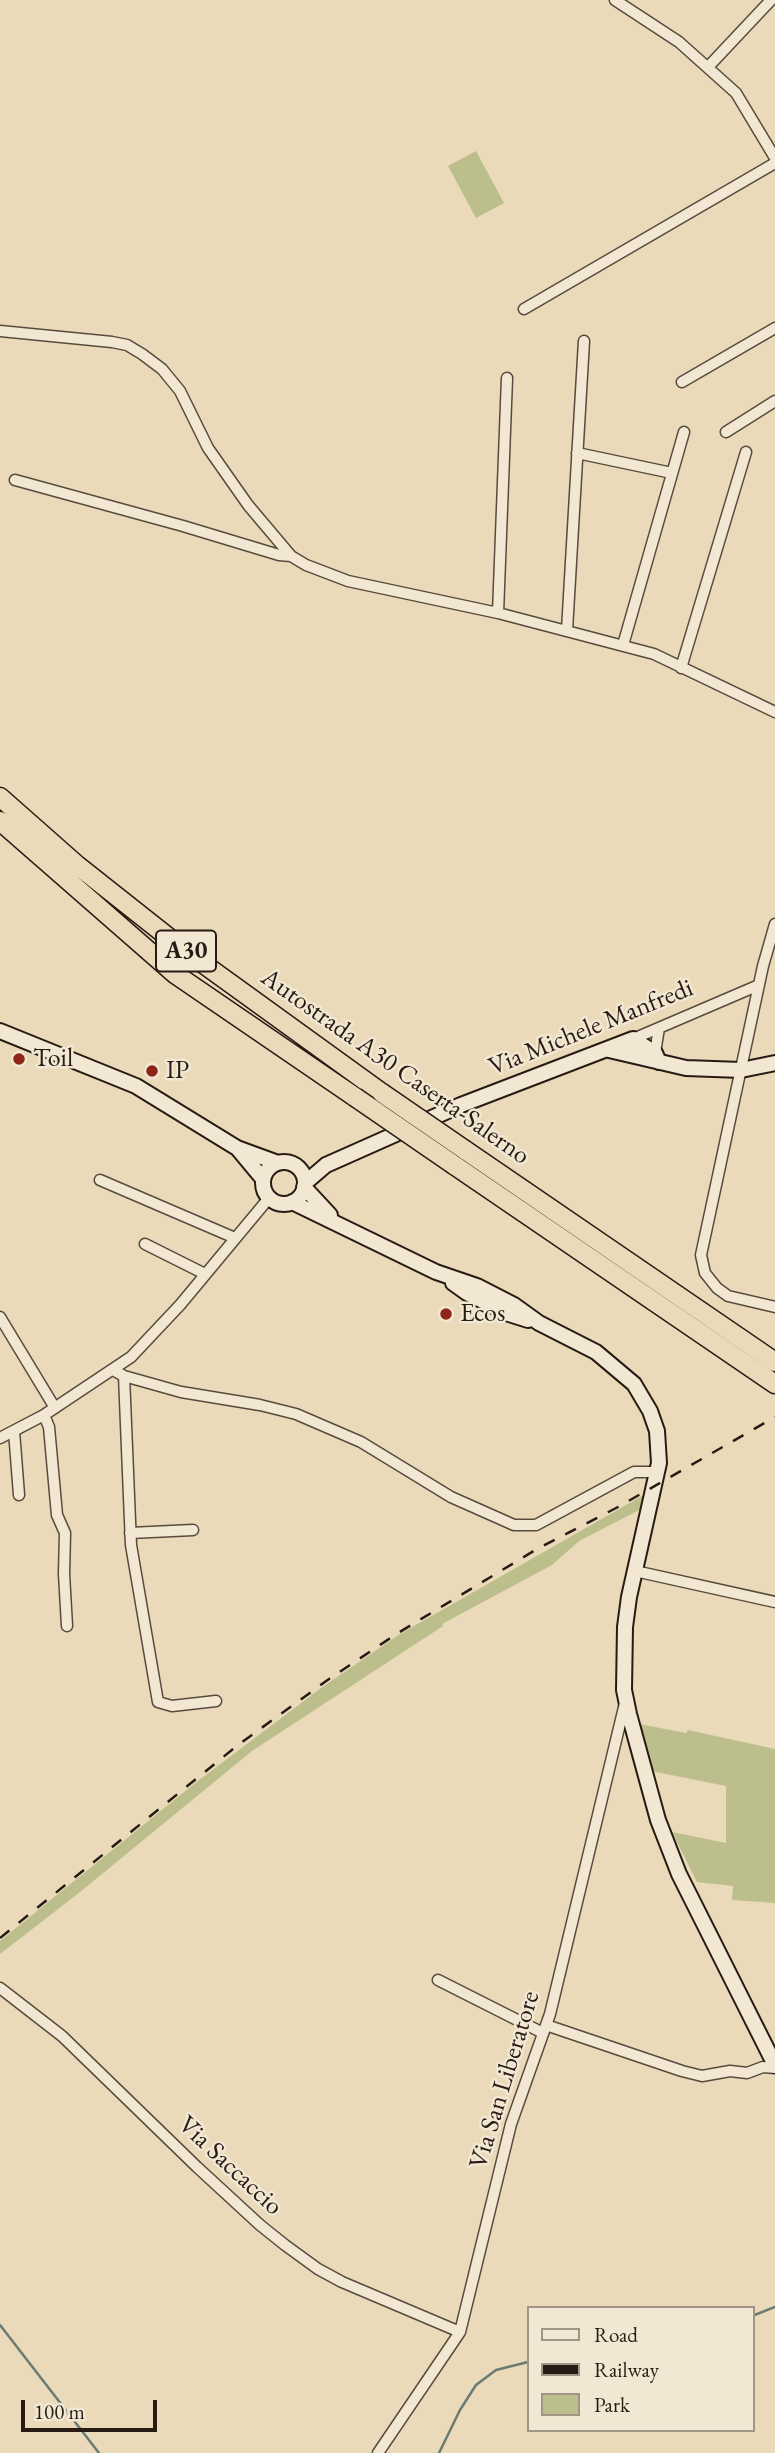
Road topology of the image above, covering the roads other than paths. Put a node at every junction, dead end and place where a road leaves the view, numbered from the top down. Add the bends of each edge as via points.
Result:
1 (615, 0) edge
2 (771, 0) edge
3 (708, 67) junction
4 (775, 160) edge
5 (524, 309) dead end
6 (775, 328) edge
7 (0, 331) edge
8 (584, 341) dead end
9 (507, 378) dead end
10 (682, 382) dead end
11 (775, 401) edge
12 (684, 432) dead end
13 (726, 432) dead end
14 (746, 452) dead end
15 (577, 453) junction
16 (672, 473) junction
17 (15, 480) dead end
18 (291, 556) junction
19 (498, 612) junction
20 (567, 630) junction
21 (623, 645) junction
22 (681, 668) junction
23 (775, 712) edge
24 (0, 797) edge
25 (0, 821) edge
26 (775, 924) edge
27 (760, 985) junction
28 (659, 1028) junction
29 (0, 1031) edge
30 (634, 1039) junction
31 (609, 1050) junction
32 (639, 1056) junction
33 (657, 1057) junction
34 (775, 1063) edge
35 (741, 1070) junction
36 (237, 1148) junction
37 (278, 1163) junction
38 (296, 1166) junction
39 (326, 1166) junction
40 (263, 1179) junction
41 (100, 1180) dead end
42 (304, 1185) junction
43 (269, 1198) junction
44 (292, 1202) junction
45 (341, 1226) junction
46 (235, 1238) junction
47 (145, 1244) dead end
48 (205, 1274) junction
49 (775, 1307) edge
50 (0, 1317) edge
51 (775, 1362) edge
52 (113, 1370) junction
53 (124, 1376) junction
54 (775, 1384) edge
55 (55, 1408) junction
56 (44, 1415) junction
57 (14, 1431) junction
58 (0, 1438) edge
59 (658, 1467) junction
60 (19, 1495) dead end
61 (193, 1530) dead end
62 (130, 1533) junction
63 (635, 1571) junction
64 (775, 1602) edge
65 (68, 1626) dead end
66 (626, 1699) junction
67 (216, 1701) dead end
68 (438, 1980) dead end
69 (0, 1988) edge
70 (545, 2029) junction
71 (775, 2066) edge
72 (460, 2332) junction
73 (378, 2453) edge

1 - 3 street
2 - 3 street
3 - 4 street via 736,93
4 - 5 street
6 - 10 street
7 - 18 street via 111,341 127,345 162,369 180,391 208,449
8 - 15 street
9 - 19 street
11 - 13 street
12 - 16 street
14 - 22 street
15 - 16 street
15 - 20 street
16 - 21 street
17 - 18 street
18 - 19 street via 348,581
19 - 20 street
20 - 21 street
21 - 22 street
22 - 23 street
24 - 51 highway, Autostrada A30 Caserta-Salerno / A30, bridge via 187,952 382,1093
25 - 54 highway, Autostrada A30 Caserta-Salerno / A30, bridge via 175,974
26 - 27 street
27 - 28 street, Via Michele Manfredi
27 - 35 street
28 - 30 street, Via Michele Manfredi
28 - 33 street
29 - 36 main road via 136,1086
30 - 31 main road, Via Michele Manfredi
30 - 32 street
30 - 33 main road
31 - 32 main road
31 - 39 main road, Via Michele Manfredi via 440,1115
32 - 33 main road
33 - 35 main road via 685,1068
34 - 35 main road
35 - 49 street via 701,1255 705,1273 728,1296
36 - 37 main road
36 - 40 main road
37 - 38 main road
37 - 40 main road
38 - 39 main road
38 - 42 main road
39 - 42 main road
40 - 43 main road
41 - 46 street
42 - 44 main road via 302,1194
42 - 45 main road
43 - 44 main road via 280,1204
43 - 46 street
44 - 45 main road
45 - 59 main road via 442,1275 477,1286 596,1352 634,1384 650,1412 657,1431
46 - 48 street
47 - 48 street
48 - 52 street via 180,1306
50 - 55 street
52 - 53 street
52 - 55 street
53 - 59 street via 296,1414 361,1442 451,1497 514,1525 536,1525 634,1472
53 - 62 street
55 - 56 street
56 - 57 street
56 - 65 street via 57,1515 65,1533
57 - 58 street
57 - 60 street
59 - 63 main road
61 - 62 street
62 - 67 street via 158,1702 172,1706
63 - 64 street
63 - 66 main road via 625,1626
66 - 70 street, Via San Liberatore
66 - 71 main road via 646,1781 679,1874
68 - 70 street
69 - 72 street, Via Saccaccio via 62,2036 197,2168 285,2245 342,2282
70 - 71 street via 702,2076
70 - 72 street, Via San Liberatore via 511,2124
72 - 73 street, Via San Liberatore

